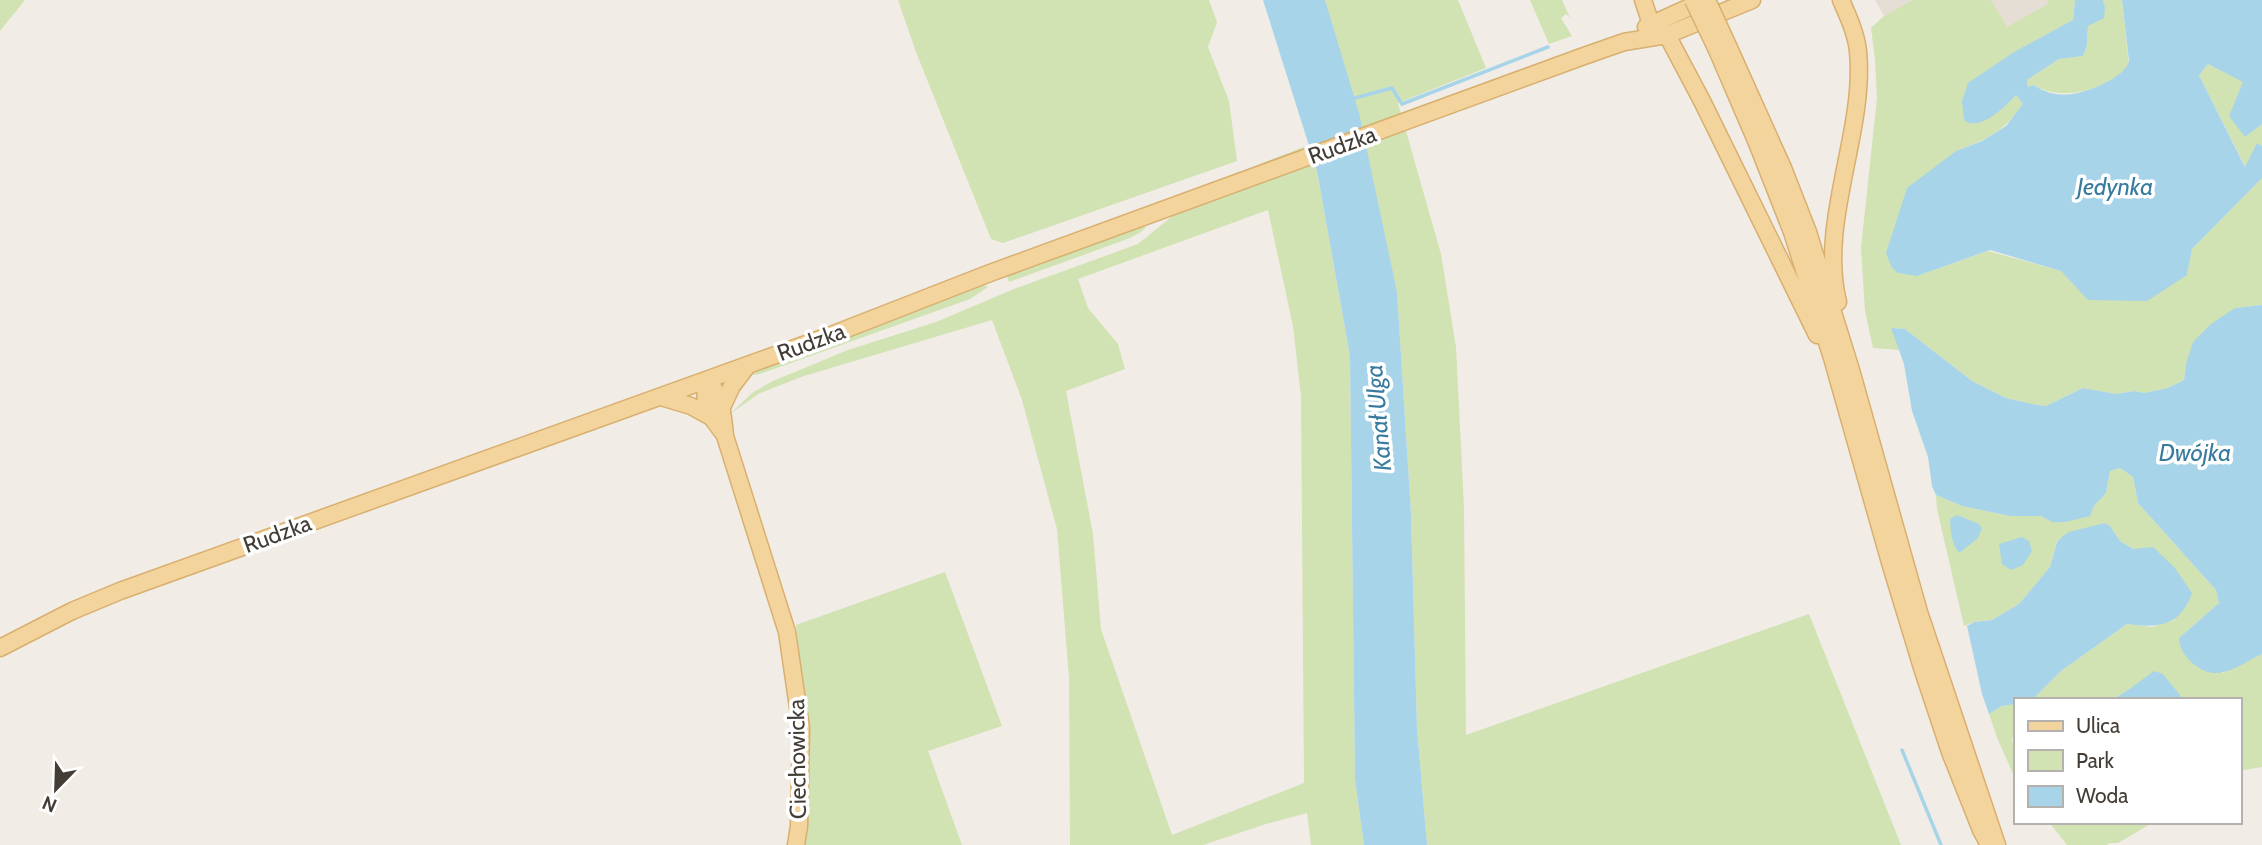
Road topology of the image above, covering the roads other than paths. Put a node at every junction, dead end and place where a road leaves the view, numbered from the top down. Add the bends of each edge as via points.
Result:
1 (1643, 0) edge
2 (1693, 0) edge
3 (1706, 0) edge
4 (1752, 0) edge
5 (1841, 0) edge
6 (1652, 23) junction
7 (1667, 35) junction
8 (1624, 42) junction
9 (1723, 49) junction
10 (1832, 358) junction
11 (748, 365) junction
12 (1851, 370) junction
13 (708, 380) junction
14 (661, 397) junction
15 (717, 412) junction
16 (0, 648) edge
17 (796, 845) edge
18 (1989, 845) edge
19 (1997, 845) edge

1 - 6 main road
2 - 9 main road, bridge
3 - 6 main road, Rudzka
3 - 9 main road, bridge
4 - 7 main road, Rudzka
5 - 12 main road via 1858,50 1855,110 1841,186 1834,265
6 - 7 main road
6 - 8 main road, Rudzka
7 - 8 main road, Rudzka
7 - 10 main road
8 - 11 main road, Rudzka
9 - 10 main road via 1792,232
9 - 12 main road via 1788,181
10 - 18 main road via 1923,671
11 - 13 main road, Rudzka
11 - 15 main road
12 - 19 main road via 1919,612
13 - 14 main road, Rudzka
13 - 15 main road via 704,400
14 - 15 main road
14 - 16 main road, Rudzka via 120,591
15 - 17 main road, Ciechowicka via 787,632 801,728

